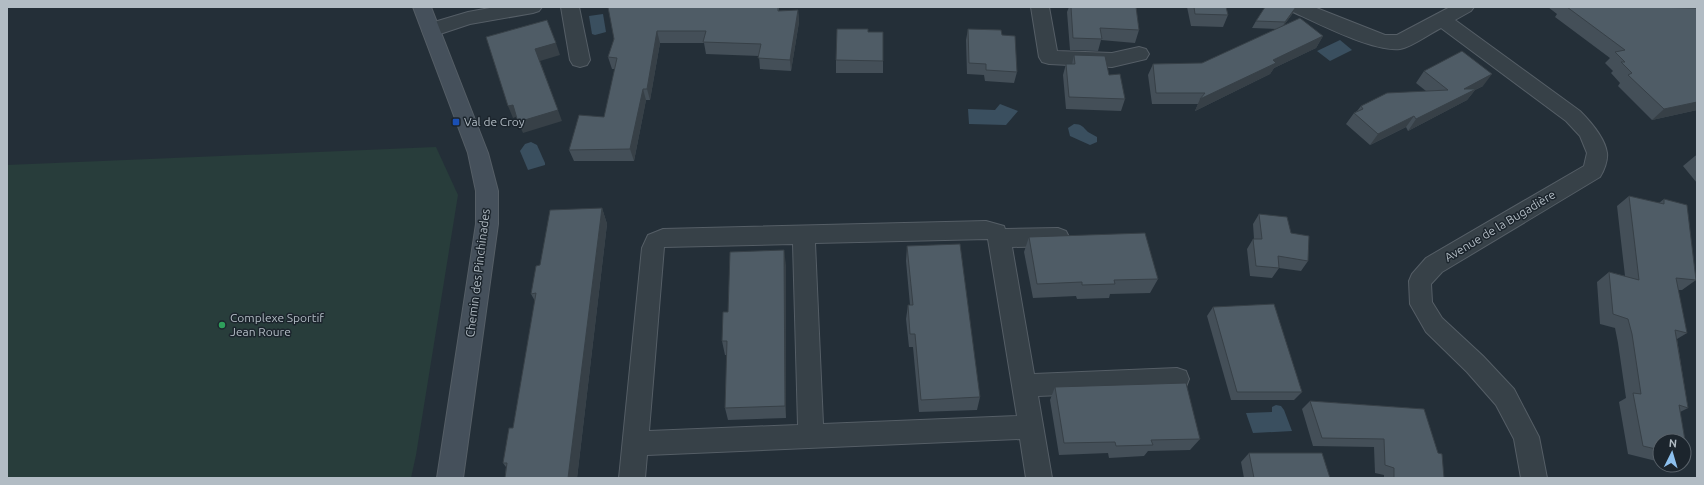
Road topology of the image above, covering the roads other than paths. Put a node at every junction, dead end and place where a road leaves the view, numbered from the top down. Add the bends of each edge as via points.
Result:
1 (422, 7) edge
2 (533, 7) edge
3 (570, 7) edge
4 (1040, 7) edge
5 (1297, 7) edge
6 (1465, 7) edge
7 (1442, 20) junction
8 (431, 30) junction
9 (1139, 54) dead end
10 (580, 60) dead end
11 (804, 234) junction
12 (1075, 236) edge
13 (999, 238) junction
14 (1177, 379) dead end
15 (1024, 386) junction
16 (1031, 427) junction
17 (811, 437) junction
18 (635, 444) junction
19 (450, 478) edge
20 (632, 478) edge
21 (1039, 478) edge
22 (1534, 478) edge

1 - 8 street, Chemin des Pinchinades
2 - 8 street via 468,18
3 - 10 street
4 - 9 street via 1049,57 1112,60
5 - 7 street via 1385,42 1400,42
6 - 7 street
7 - 22 street, Avenue de la Bugadière via 1573,116 1588,132 1597,153 1593,171 1434,265 1420,281 1421,304 1434,325 1505,397 1526,437
8 - 19 street, Chemin des Pinchinades via 478,153 487,191 487,224
11 - 13 street via 986,230 996,232
11 - 17 street
11 - 18 street via 663,238 656,241 653,248
12 - 13 street
13 - 15 street
14 - 15 street
15 - 16 street
16 - 17 street
16 - 21 street
17 - 18 street
18 - 20 street

